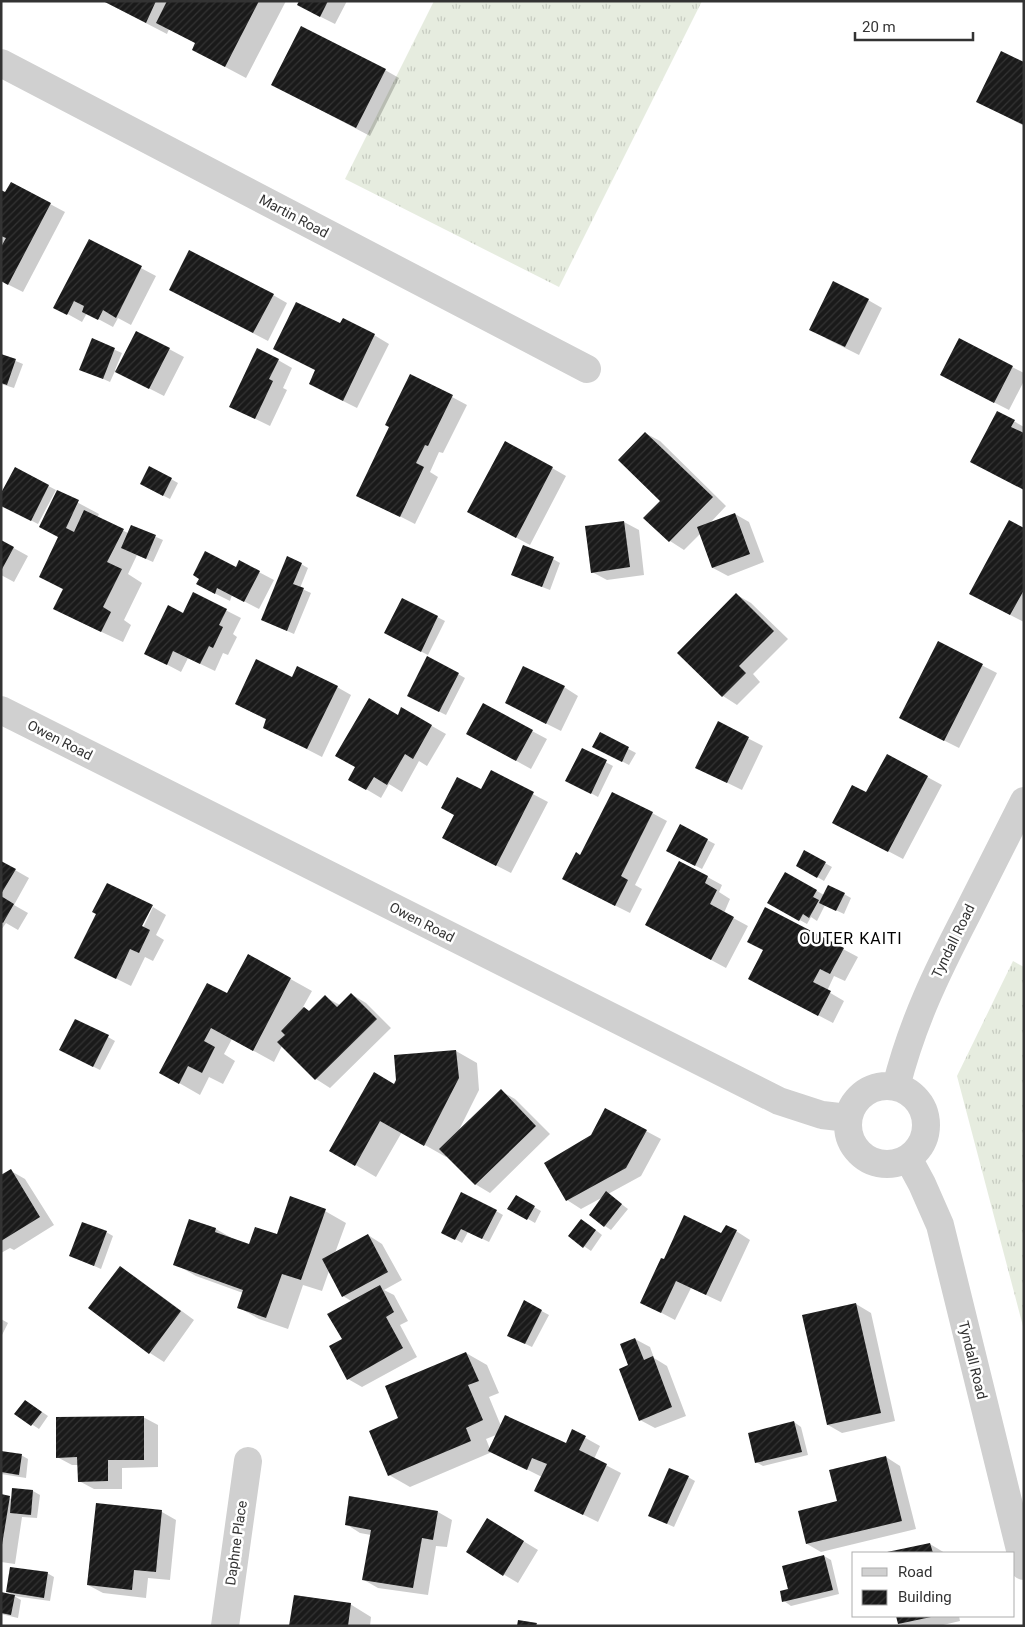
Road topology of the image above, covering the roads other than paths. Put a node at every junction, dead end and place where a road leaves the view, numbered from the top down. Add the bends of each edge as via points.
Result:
1 (1, 62) edge
2 (587, 369) dead end
3 (1, 710) edge
4 (1024, 801) edge
5 (896, 1087) junction
6 (848, 1118) junction
7 (908, 1158) junction
8 (248, 1461) dead end
9 (1024, 1566) edge
10 (225, 1626) edge

1 - 2 street, Martin Road
3 - 6 street, Owen Road via 779,1101 822,1115
4 - 5 street, Tyndall Road via 936,976 915,1023
5 - 6 street via 883,1086 860,1097
5 - 7 street via 908,1092 924,1112 924,1138
6 - 7 street via 848,1132 860,1154 884,1164
7 - 9 street, Tyndall Road via 940,1225
8 - 10 street, Daphne Place

